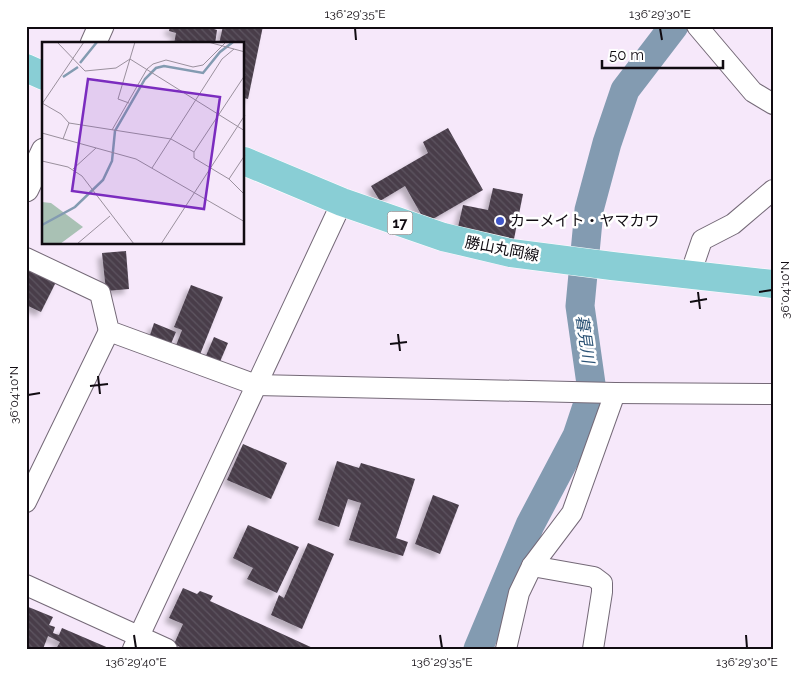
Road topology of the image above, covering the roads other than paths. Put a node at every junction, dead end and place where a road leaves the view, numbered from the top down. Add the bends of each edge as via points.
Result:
1 (101, 26) edge
2 (697, 26) edge
3 (94, 42) edge
4 (26, 68) edge
5 (42, 75) edge
6 (773, 104) edge
7 (42, 155) edge
8 (245, 161) edge
9 (26, 189) edge
10 (773, 190) edge
11 (342, 202) junction
12 (26, 258) edge
13 (690, 275) junction
14 (773, 284) edge
15 (109, 331) junction
16 (256, 385) junction
17 (610, 393) junction
18 (773, 394) edge
19 (26, 502) edge
20 (532, 566) junction
21 (26, 585) edge
22 (136, 642) edge
23 (167, 649) edge
24 (506, 649) edge
25 (593, 649) edge

1 - 3 street
2 - 6 street via 753,92
4 - 5 main road
7 - 9 street
8 - 11 main road, 勝山丸岡線 / 17
10 - 13 street via 733,224 702,240
11 - 13 main road, 勝山丸岡線 / 17 via 443,238 511,253
11 - 16 street
12 - 15 street via 100,293
13 - 14 main road, 勝山丸岡線 / 17
15 - 16 street
15 - 19 street
16 - 17 street
16 - 22 street
17 - 18 street
17 - 20 street via 572,513
20 - 24 street via 519,593
20 - 25 street via 594,578 602,583
21 - 22 street
22 - 23 street

